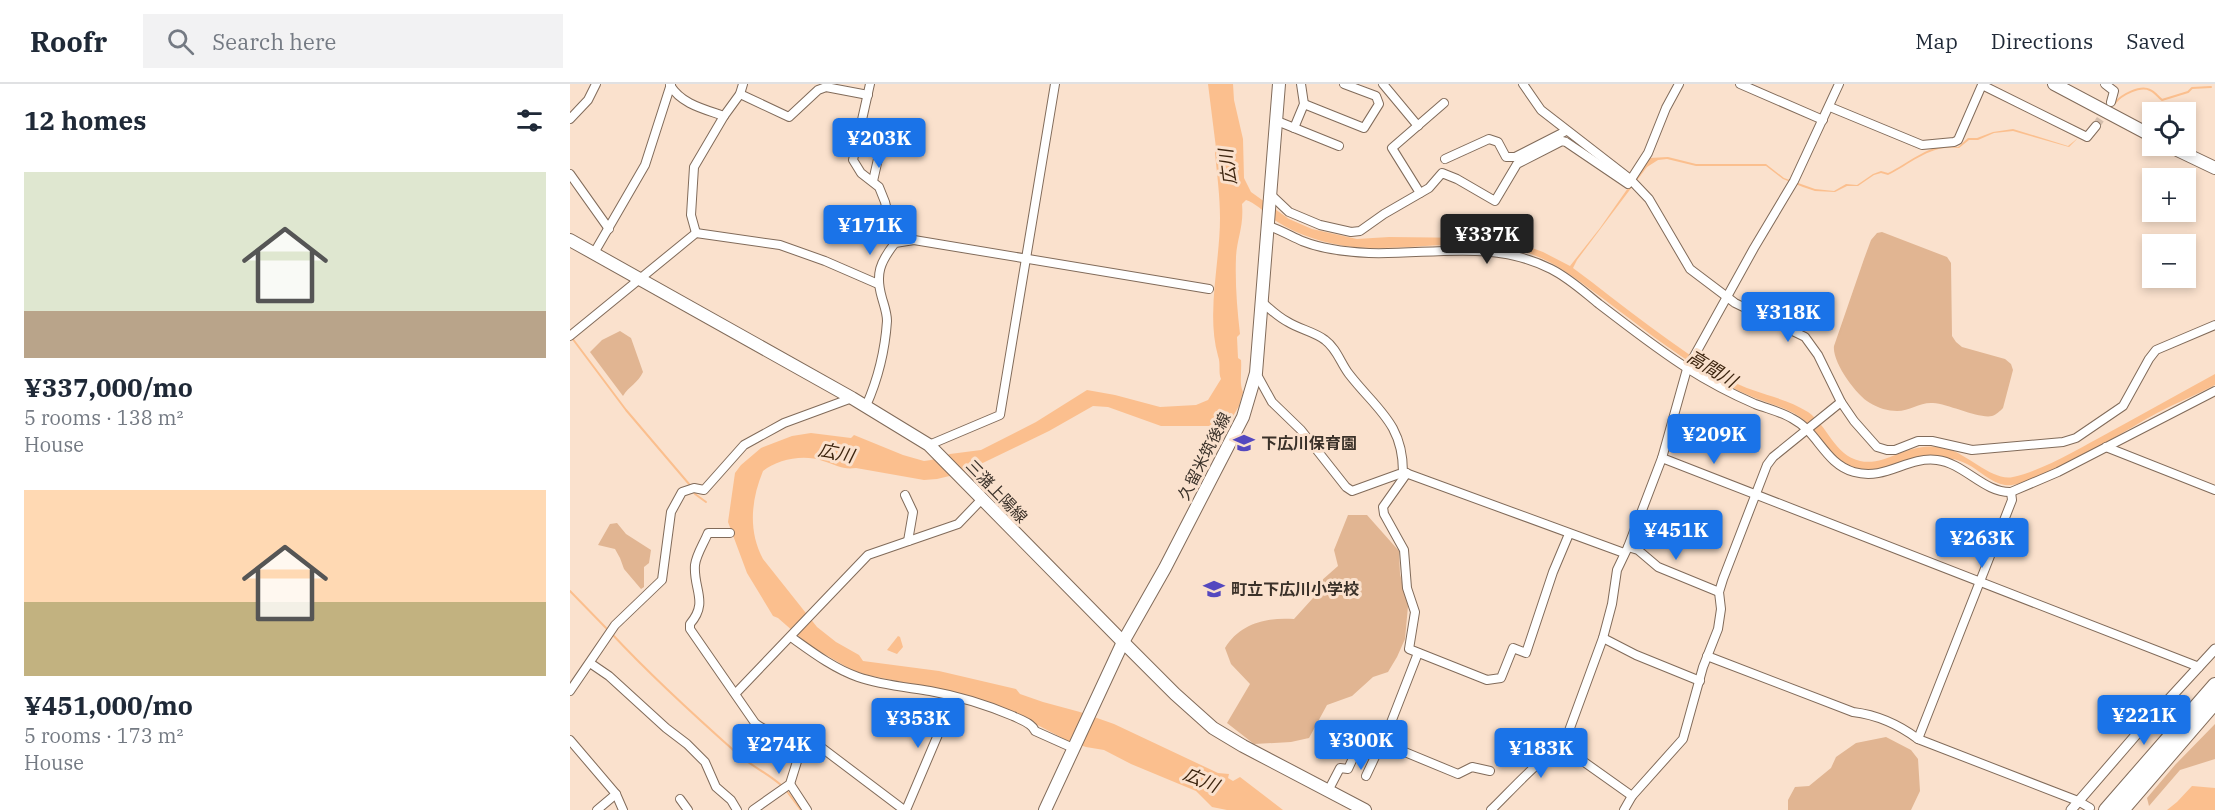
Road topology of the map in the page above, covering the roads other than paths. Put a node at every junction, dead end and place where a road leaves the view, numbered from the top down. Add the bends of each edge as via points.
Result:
1 (596, 84) edge
2 (670, 84) edge
3 (743, 84) edge
4 (870, 84) edge
5 (1055, 84) edge
6 (1279, 84) edge
7 (1301, 84) edge
8 (1344, 84) edge
9 (1383, 84) edge
10 (1524, 84) edge
11 (1679, 84) edge
12 (1740, 84) edge
13 (1839, 84) edge
14 (2054, 84) edge
15 (2105, 84) edge
16 (740, 94) junction
17 (868, 95) junction
18 (2111, 102) dead end
19 (1444, 103) dead end
20 (1304, 104) junction
21 (1830, 107) junction
22 (724, 116) junction
23 (570, 119) edge
24 (1823, 120) junction
25 (1277, 121) junction
26 (1418, 126) junction
27 (2096, 126) dead end
28 (1294, 128) junction
29 (1566, 131) junction
30 (2142, 131) edge
31 (860, 132) junction
32 (1339, 146) dead end
33 (2190, 156) edge
34 (1445, 159) dead end
35 (2215, 168) edge
36 (570, 174) edge
37 (873, 181) junction
38 (1633, 181) junction
39 (1420, 193) junction
40 (1270, 198) junction
41 (1269, 224) junction
42 (609, 229) junction
43 (696, 233) junction
44 (570, 240) edge
45 (896, 243) junction
46 (594, 253) junction
47 (1027, 258) junction
48 (641, 279) junction
49 (878, 284) junction
50 (1209, 289) dead end
51 (1728, 296) junction
52 (1262, 302) junction
53 (2215, 325) edge
54 (570, 336) edge
55 (1688, 369) junction
56 (1256, 373) junction
57 (2215, 391) edge
58 (852, 398) junction
59 (1841, 402) junction
60 (866, 406) junction
61 (1808, 428) junction
62 (932, 447) junction
63 (2106, 447) junction
64 (1662, 458) junction
65 (1403, 473) junction
66 (2215, 490) edge
67 (2011, 492) junction
68 (905, 495) dead end
69 (1756, 495) junction
70 (982, 499) junction
71 (730, 533) dead end
72 (1569, 534) junction
73 (908, 541) junction
74 (1626, 550) junction
75 (1979, 581) junction
76 (1719, 592) junction
77 (792, 635) junction
78 (1603, 638) junction
79 (1123, 642) junction
80 (2215, 650) edge
81 (1418, 653) junction
82 (1707, 656) junction
83 (590, 663) junction
84 (2199, 667) junction
85 (1700, 681) junction
86 (2215, 685) edge
87 (570, 691) edge
88 (736, 693) junction
89 (954, 697) junction
90 (2215, 702) edge
91 (804, 739) junction
92 (1918, 739) junction
93 (570, 740) edge
94 (1382, 743) junction
95 (1073, 747) junction
96 (1563, 747) junction
97 (1490, 771) dead end
98 (1366, 776) dead end
99 (790, 784) junction
100 (1328, 791) junction
101 (616, 795) junction
102 (1632, 796) junction
103 (680, 799) dead end
104 (2078, 801) junction
105 (2090, 808) dead end
106 (597, 810) edge
107 (623, 810) edge
108 (688, 810) edge
109 (737, 810) edge
110 (753, 810) edge
111 (807, 810) edge
112 (905, 810) edge
113 (1045, 810) edge
114 (1365, 810) edge
115 (1491, 810) edge
116 (1624, 810) edge
117 (2071, 810) edge
118 (2106, 810) edge
119 (2122, 810) edge

1 - 23 street via 588,100
2 - 22 street via 688,103
2 - 42 street via 645,165
3 - 16 street
4 - 17 street
5 - 47 street
6 - 25 main road, 久留米筑後線
7 - 20 street
8 - 20 street via 1376,96 1379,104 1364,128
9 - 26 street
10 - 29 street via 1541,110
11 - 38 street
12 - 24 street
13 - 21 street
14 - 30 main road
15 - 18 street via 2114,91
16 - 17 street via 789,117 826,87
16 - 22 street
17 - 31 street
19 - 26 street
20 - 28 street
21 - 24 street
21 - 27 street via 1922,146 1954,142 1982,85 2087,137
22 - 43 street via 694,167 690,215
24 - 51 street via 1793,183
25 - 28 street
25 - 40 main road, 久留米筑後線
26 - 39 street via 1392,148
28 - 32 street
29 - 34 street via 1515,157 1506,157 1498,142 1489,139
29 - 38 street
31 - 37 street via 854,160 861,173
31 - 37 street via 883,137
33 - 35 main road
36 - 42 street
37 - 45 street via 885,202
38 - 39 street via 1628,184 1562,141 1517,164 1495,201 1442,173
38 - 51 street via 1655,207 1690,269
39 - 40 street via 1359,231 1351,232 1289,212
40 - 41 main road, 久留米筑後線
41 - 52 main road, 久留米筑後線
41 - 55 street via 1316,245 1353,251 1465,249 1517,255 1568,280
42 - 46 street
43 - 48 street
43 - 49 street via 780,245
44 - 46 main road, 三潴上陽線
45 - 47 street via 914,240
45 - 49 street via 882,260
46 - 48 main road, 三潴上陽線
47 - 50 street
47 - 62 street via 1000,415
48 - 54 street
48 - 58 main road, 三潴上陽線
49 - 60 street via 887,318 883,354
51 - 55 street
51 - 59 street via 1805,337
52 - 56 main road, 久留米筑後線
52 - 65 street via 1288,322 1324,339 1337,352 1344,368 1395,429
53 - 59 street via 2156,350 2123,406 2076,438 2063,442 1972,450 1918,441 1887,450 1877,447
55 - 61 street
55 - 64 street
56 - 65 street via 1272,402 1352,492
56 - 79 main road, 久留米筑後線 via 1243,417
57 - 63 street
58 - 60 main road, 三潴上陽線
58 - 83 street via 783,423 744,446 704,490 682,492 671,512 662,580 615,625
59 - 61 street
60 - 62 main road, 三潴上陽線
61 - 67 street via 1832,459 1852,472 1877,474 1917,460 1938,460 1992,487
61 - 69 street via 1773,457
62 - 70 main road, 三潴上陽線
63 - 66 street
63 - 67 street
64 - 69 street
64 - 74 street
65 - 72 street
65 - 81 street via 1385,502 1384,514 1404,550 1407,588 1415,612 1409,649
67 - 75 street via 2012,500
68 - 73 street via 913,512
69 - 75 street
69 - 76 street
70 - 73 street via 958,524
70 - 79 main road, 三潴上陽線
71 - 88 street via 708,534 695,564 700,609 690,629
72 - 74 street
72 - 81 street via 1526,653 1513,648 1501,678 1487,680
73 - 77 street via 868,555
74 - 76 street via 1638,550 1658,567
74 - 78 street via 1617,570
75 - 84 street
75 - 92 street
76 - 82 street via 1718,629
77 - 88 street
77 - 89 street via 815,654 858,677
78 - 85 street
78 - 96 street
79 - 95 main road, 久留米筑後線
79 - 100 main road, 三潴上陽線 via 1213,728
80 - 84 street
81 - 94 street
82 - 85 street
82 - 92 street via 1853,712 1875,714
83 - 87 street
83 - 109 street via 705,762 716,786
84 - 104 street
85 - 102 street via 1683,739
86 - 118 highway
88 - 91 street via 762,729
89 - 95 street via 1020,719 1035,731
89 - 112 street
90 - 119 highway
91 - 99 street
91 - 112 street via 818,745
92 - 104 street
93 - 101 street
94 - 97 street via 1458,774 1472,767
94 - 98 street
94 - 100 street via 1360,743 1348,769 1340,768
95 - 113 main road, 久留米筑後線
96 - 102 street
96 - 115 street
99 - 110 street
99 - 111 street
100 - 114 main road, 三潴上陽線
101 - 106 street
101 - 107 street
102 - 116 street
103 - 108 street
104 - 105 street
104 - 117 street

